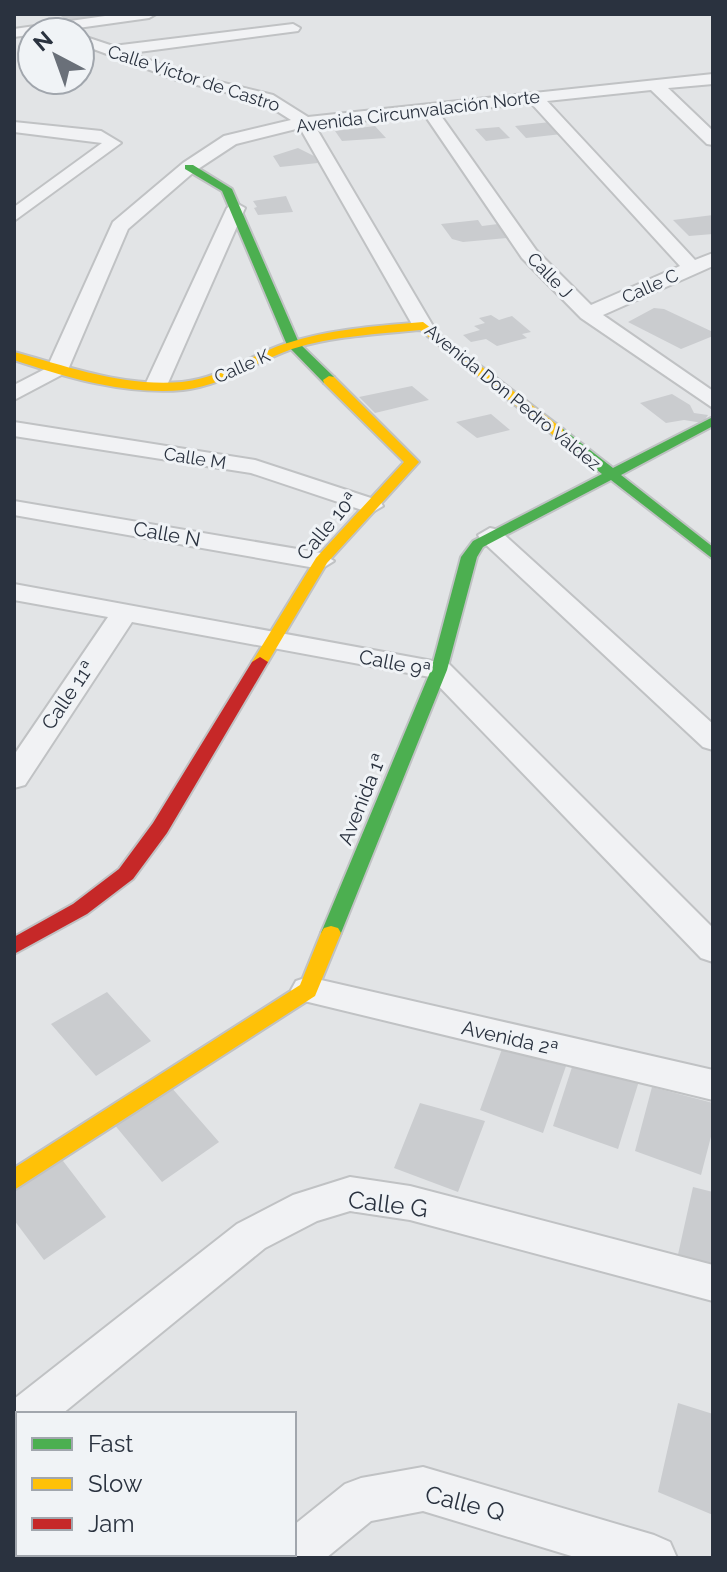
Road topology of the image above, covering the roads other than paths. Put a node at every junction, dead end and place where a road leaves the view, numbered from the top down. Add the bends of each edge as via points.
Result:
1 (149, 14) edge
2 (96, 22) edge
3 (293, 28) dead end
4 (96, 46) edge
5 (110, 52) junction
6 (713, 79) edge
7 (655, 85) junction
8 (535, 98) junction
9 (428, 109) junction
10 (305, 122) junction
11 (14, 127) edge
12 (713, 140) edge
13 (189, 167) junction
14 (236, 208) junction
15 (14, 216) edge
16 (713, 259) edge
17 (691, 267) junction
18 (588, 314) junction
19 (423, 326) junction
20 (293, 345) junction
21 (14, 356) edge
22 (56, 372) junction
23 (157, 383) junction
24 (14, 393) edge
25 (713, 401) edge
26 (713, 421) edge
27 (14, 429) edge
28 (609, 474) junction
29 (371, 506) junction
30 (14, 508) edge
31 (490, 535) junction
32 (713, 554) edge
33 (321, 561) junction
34 (14, 592) edge
35 (124, 613) junction
36 (274, 640) junction
37 (439, 670) junction
38 (713, 740) edge
39 (14, 778) edge
40 (14, 946) edge
41 (713, 949) edge
42 (308, 990) junction
43 (713, 1085) edge
44 (14, 1180) edge
45 (713, 1283) edge
46 (31, 1412) edge
47 (588, 1548) edge
48 (296, 1553) edge
49 (654, 1558) edge

1 - 2 street
3 - 5 street
4 - 5 street, Calle Víctor de Castro
5 - 10 street, Calle Víctor de Castro via 267,98
6 - 7 street, Avenida Circunvalación Norte
7 - 8 street, Avenida Circunvalación Norte
7 - 12 street
8 - 9 street, Avenida Circunvalación Norte
8 - 17 street
9 - 10 street, Avenida Circunvalación Norte
9 - 18 street, Calle J via 529,254
10 - 13 street, Avenida Circunvalación Norte via 230,140
10 - 19 street, Avenida Don Pedro Valdez
11 - 15 street via 101,136 113,143
13 - 14 street, Calle 10ª via 227,189
13 - 22 street, Avenida Circunvalación Norte via 120,226
14 - 20 street, Calle 10ª
14 - 23 street
16 - 17 street, Calle C
17 - 18 street, Calle C
18 - 25 street, Calle J
19 - 20 street, Calle K
19 - 28 street, Avenida Don Pedro Valdez
20 - 23 street, Calle K via 208,382
20 - 29 street, Calle 10ª via 412,462
21 - 22 street, Calle K
22 - 23 street, Calle K
22 - 24 street
26 - 28 street, Avenida 1ª
27 - 29 street, Calle M via 255,467
28 - 31 street, Avenida 1ª
28 - 32 street, Avenida Don Pedro Valdez
29 - 33 street, Calle 10ª
30 - 33 street, Calle N
31 - 37 street, Avenida 1ª via 469,557
31 - 38 street
33 - 36 street, Calle 10ª
34 - 35 street, Calle 9ª
35 - 36 street, Calle 9ª
35 - 39 street, Calle 11ª
36 - 37 street, Calle 9ª
36 - 40 street, Calle 10ª via 160,828 126,874 80,909
37 - 41 street, Calle 9ª
37 - 42 street, Avenida 1ª
42 - 43 street, Avenida 2ª
42 - 44 street
45 - 46 street, Calle G via 410,1203 350,1194 307,1207 251,1236
47 - 48 street, Calle Q via 423,1489 361,1500
47 - 49 street, Calle Q

